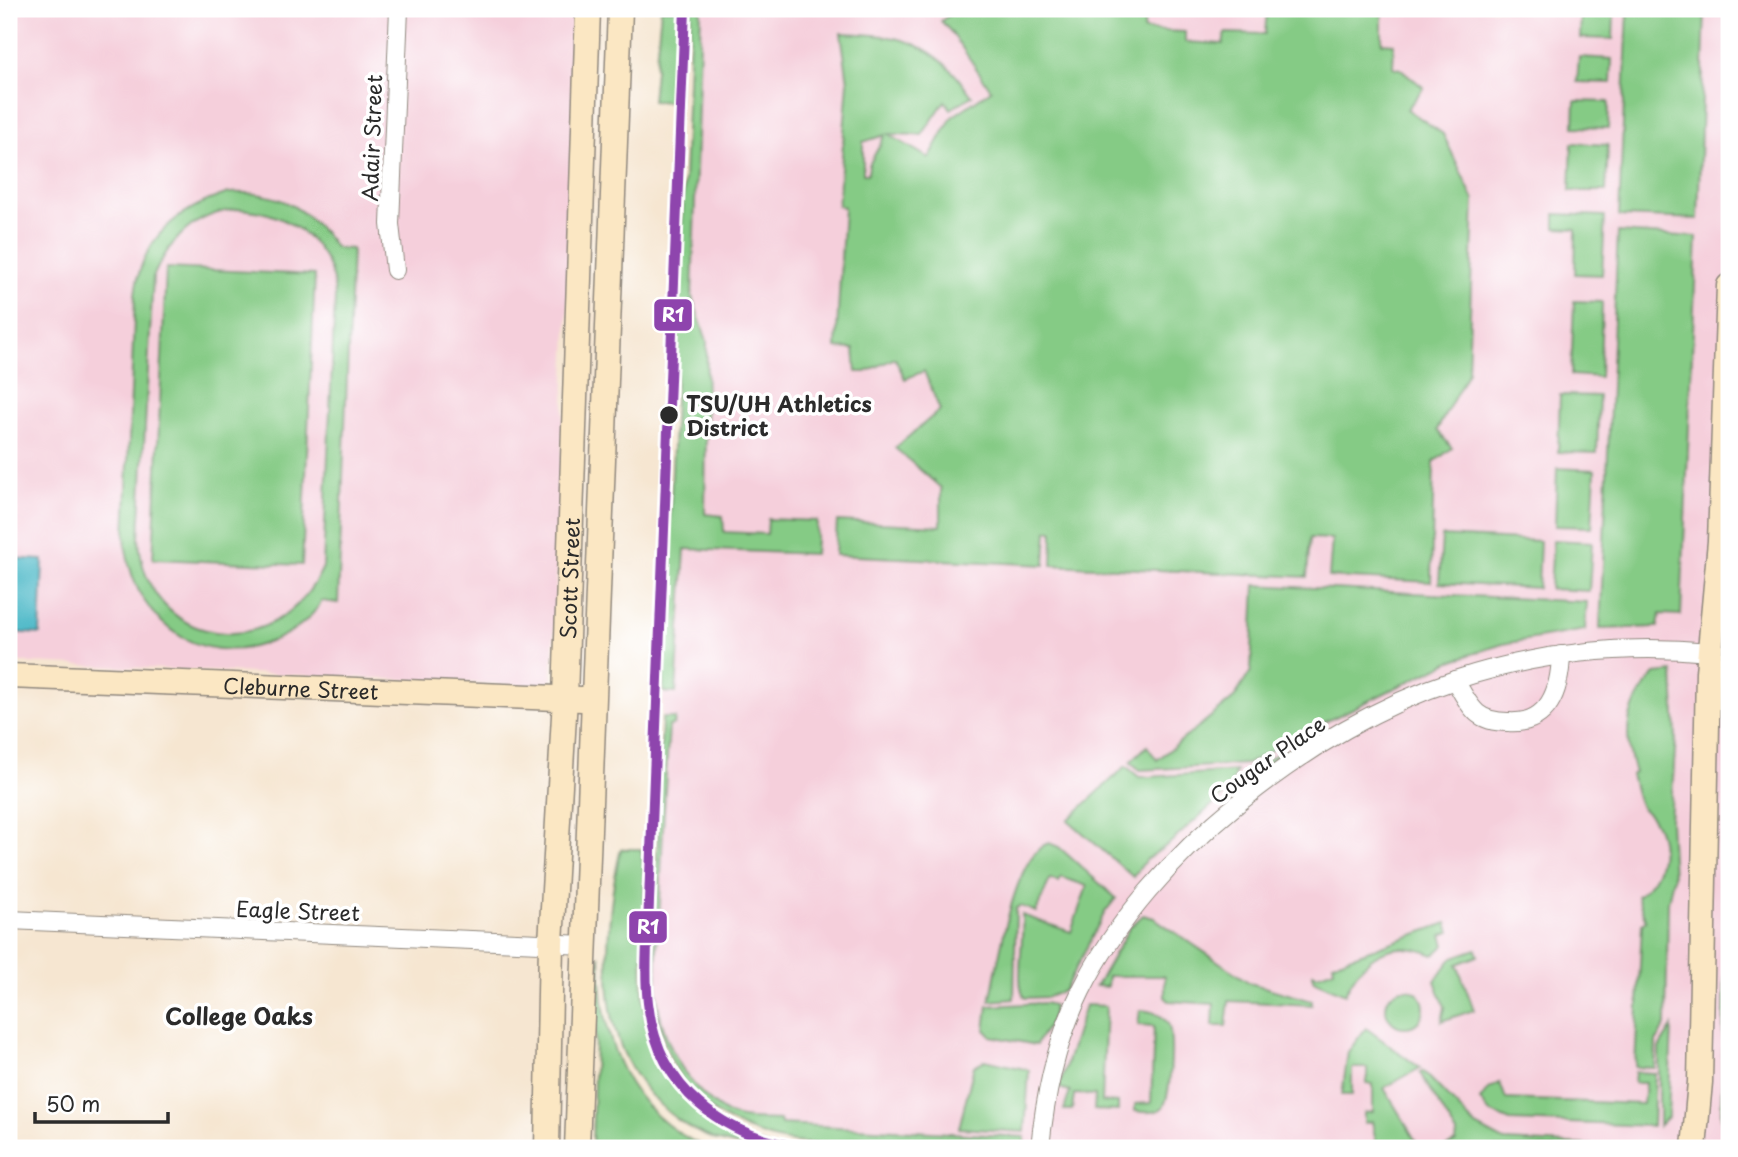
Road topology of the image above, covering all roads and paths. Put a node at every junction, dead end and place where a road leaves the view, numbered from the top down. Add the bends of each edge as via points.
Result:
1 (399, 9) edge
2 (588, 9) edge
3 (620, 9) edge
4 (581, 195) junction
5 (613, 197) junction
6 (395, 270) dead end
7 (1729, 286) edge
8 (571, 466) junction
9 (603, 467) junction
10 (1710, 652) junction
11 (1560, 655) junction
12 (9, 676) edge
13 (1455, 680) junction
14 (565, 698) junction
15 (594, 700) junction
16 (9, 920) edge
17 (551, 943) junction
18 (585, 945) junction
19 (547, 1148) edge
20 (578, 1148) edge
21 (1040, 1148) edge
22 (1694, 1148) edge

1 - 6 street, Adair Street via 390,224
2 - 4 main road, Scott Street
3 - 5 main road, Scott Street
4 - 5 main road
4 - 8 main road, Scott Street
5 - 9 main road, Scott Street
7 - 10 main road via 1720,541
8 - 9 main road
8 - 14 main road, Scott Street
9 - 15 main road, Scott Street
10 - 11 street, Cougar Place via 1635,649
10 - 22 main road via 1700,1082
11 - 13 street, Cougar Place
11 - 13 street via 1555,697 1542,714 1521,723 1496,721 1477,713
12 - 14 main road, Cleburne Street
13 - 21 street, Cougar Place via 1418,694 1287,768 1209,827 1129,914 1097,960 1068,1018 1047,1090
14 - 15 main road, Cleburne Street
14 - 17 main road, Scott Street
15 - 18 main road, Scott Street
16 - 17 street, Eagle Street
17 - 18 street, Eagle Street
17 - 19 main road, Scott Street
18 - 20 main road, Scott Street

